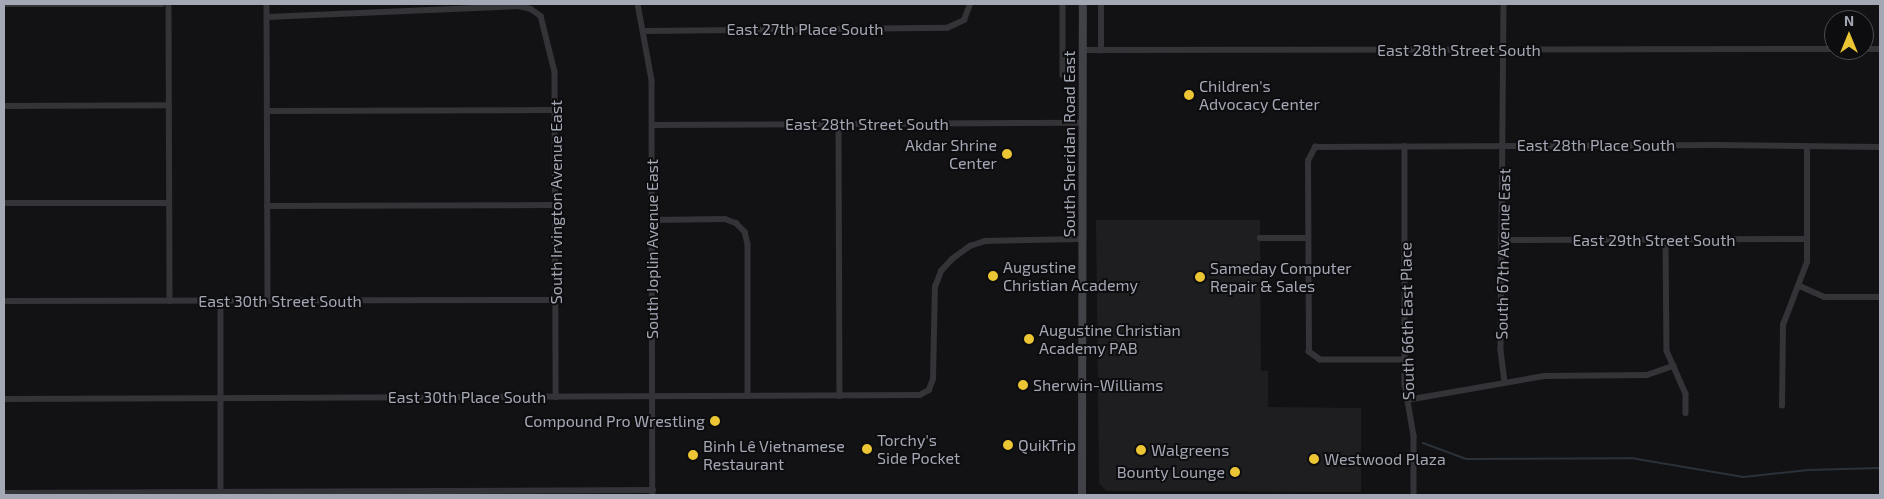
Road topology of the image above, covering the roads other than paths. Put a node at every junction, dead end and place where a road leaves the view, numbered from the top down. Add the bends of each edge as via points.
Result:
1 (4, 4) edge
2 (162, 4) edge
3 (169, 4) edge
4 (267, 4) edge
5 (638, 4) edge
6 (970, 4) edge
7 (1063, 4) edge
8 (1083, 4) edge
9 (1101, 4) edge
10 (1504, 4) edge
11 (267, 17) junction
12 (644, 31) junction
13 (1504, 49) junction
14 (1824, 49) edge
15 (1083, 50) junction
16 (1101, 51) junction
17 (1063, 75) dead end
18 (169, 105) junction
19 (4, 106) edge
20 (555, 110) junction
21 (268, 112) junction
22 (1083, 123) junction
23 (839, 124) junction
24 (652, 125) junction
25 (1405, 146) junction
26 (1505, 146) junction
27 (1807, 147) junction
28 (1880, 147) edge
29 (4, 203) edge
30 (169, 203) junction
31 (556, 205) junction
32 (268, 206) junction
33 (652, 220) junction
34 (1260, 238) dead end
35 (1308, 238) junction
36 (1082, 239) junction
37 (1807, 239) junction
38 (1501, 240) junction
39 (1666, 240) junction
40 (1800, 286) junction
41 (1880, 297) edge
42 (170, 300) junction
43 (221, 300) junction
44 (556, 300) junction
45 (268, 301) junction
46 (4, 302) edge
47 (1405, 360) junction
48 (1673, 366) junction
49 (1505, 383) junction
50 (748, 396) junction
51 (840, 396) junction
52 (556, 397) junction
53 (652, 397) junction
54 (220, 398) junction
55 (4, 399) edge
56 (1407, 400) junction
57 (1782, 406) dead end
58 (1686, 413) dead end
59 (4, 493) edge
60 (653, 493) edge
61 (221, 494) edge
62 (1082, 495) edge
63 (1414, 495) edge

1 - 2 street
3 - 18 street
4 - 11 street
5 - 12 street, South Joplin Avenue East
6 - 12 street, East 27th Place South via 964,20 947,28
7 - 17 street, South Sheridan Road East
8 - 15 main road, South Sheridan Road East
9 - 16 street, South Sheridan Road East
10 - 13 street, South 67th Avenue East
11 - 20 street, South Irvington Avenue East via 519,6 535,11 545,22 552,52
11 - 21 street
12 - 24 street, South Joplin Avenue East via 652,80
13 - 14 street, East 28th Street South
13 - 16 street, East 28th Street South
13 - 26 street, South 67th Avenue East
15 - 16 street, East 28th Street South
15 - 22 main road, South Sheridan Road East
18 - 19 street
18 - 30 street
20 - 21 street
20 - 31 street, South Irvington Avenue East
21 - 32 street
22 - 23 street, East 28th Street South
22 - 36 main road, South Sheridan Road East
23 - 24 street, East 28th Street South
23 - 51 street
24 - 33 street, South Joplin Avenue East
25 - 26 street, East 28th Place South
25 - 35 street, East 28th Place South via 1322,146 1313,149 1308,160
25 - 47 street, South 66th East Place
26 - 27 street, East 28th Place South
26 - 38 street, South 67th Avenue East
27 - 28 street, East 28th Place South
27 - 37 street
29 - 30 street
30 - 42 street
31 - 32 street
31 - 44 street, South Irvington Avenue East
32 - 45 street
33 - 50 street via 725,219 742,228 748,244
33 - 53 street, South Joplin Avenue East
34 - 35 street
35 - 47 street via 1308,345 1312,355 1324,360
36 - 51 street, East 30th Place South via 998,239 981,242 959,253 941,272 935,287 933,379 929,390 913,396
36 - 62 main road, South Sheridan Road East
37 - 39 street, East 29th Street South
37 - 40 street via 1807,267
38 - 39 street, East 29th Street South
38 - 49 street, South 67th Avenue East via 1501,350
39 - 48 street via 1666,348
40 - 41 street via 1825,297
40 - 57 street via 1783,325
42 - 43 street, East 30th Street South
42 - 46 street, East 30th Street South
43 - 45 street, East 30th Street South
43 - 54 street
44 - 45 street, East 30th Street South
44 - 52 street, South Irvington Avenue East
47 - 56 street, South 66th East Place
48 - 49 street via 1647,375 1552,375
48 - 58 street via 1686,394
49 - 56 street
50 - 51 street, East 30th Place South
50 - 53 street, East 30th Place South
52 - 53 street, East 30th Place South
52 - 54 street, East 30th Place South
53 - 60 street, South Joplin Avenue East
54 - 55 street, East 30th Place South
54 - 61 street
56 - 63 street, South 66th East Place via 1414,436
59 - 61 street
60 - 61 street

